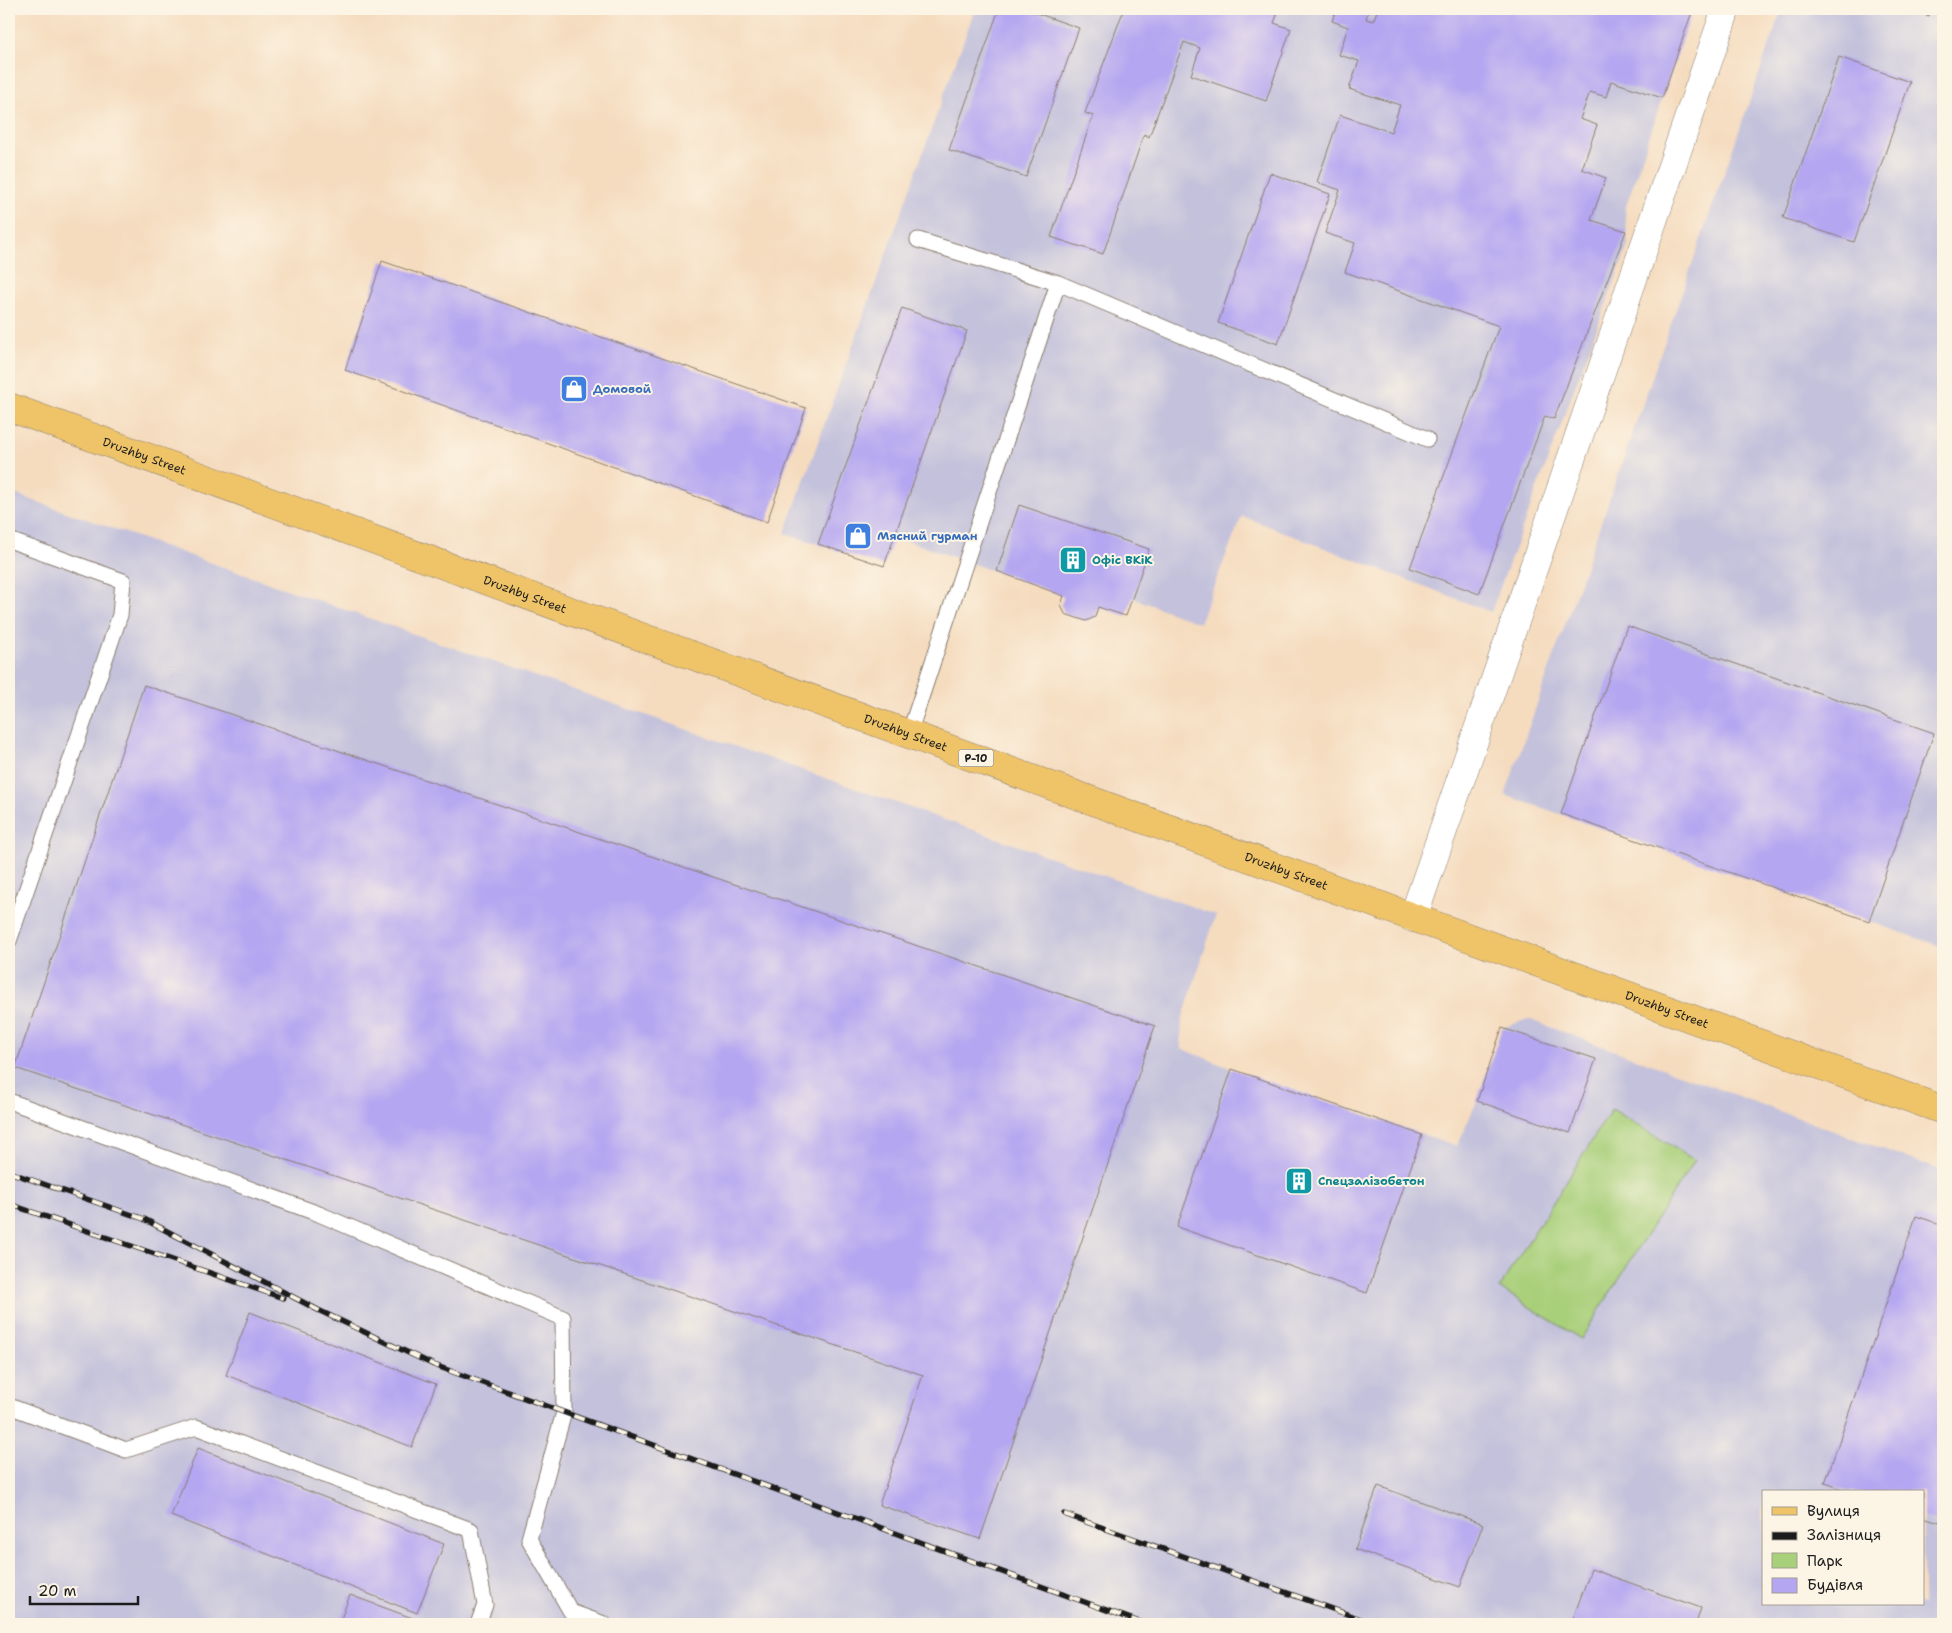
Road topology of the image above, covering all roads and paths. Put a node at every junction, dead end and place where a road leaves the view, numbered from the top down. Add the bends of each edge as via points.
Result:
1 (1726, 9) edge
2 (918, 240) dead end
3 (1058, 283) junction
4 (9, 407) edge
5 (1427, 439) dead end
6 (9, 540) edge
7 (909, 734) junction
8 (1413, 918) junction
9 (9, 941) edge
10 (9, 1101) edge
11 (1943, 1110) edge
12 (9, 1406) edge
13 (478, 1624) edge
14 (604, 1624) edge

1 - 8 street
2 - 3 lane
3 - 5 lane
3 - 7 lane
4 - 7 main road, Druzhby Street / Р-10
6 - 9 lane via 123,581 120,615
7 - 8 main road, Druzhby Street / Р-10
8 - 11 main road, Druzhby Street / Р-10
10 - 14 lane via 318,1214 563,1318 564,1412 528,1539 571,1612
12 - 13 lane via 126,1450 196,1427 471,1530 485,1605

